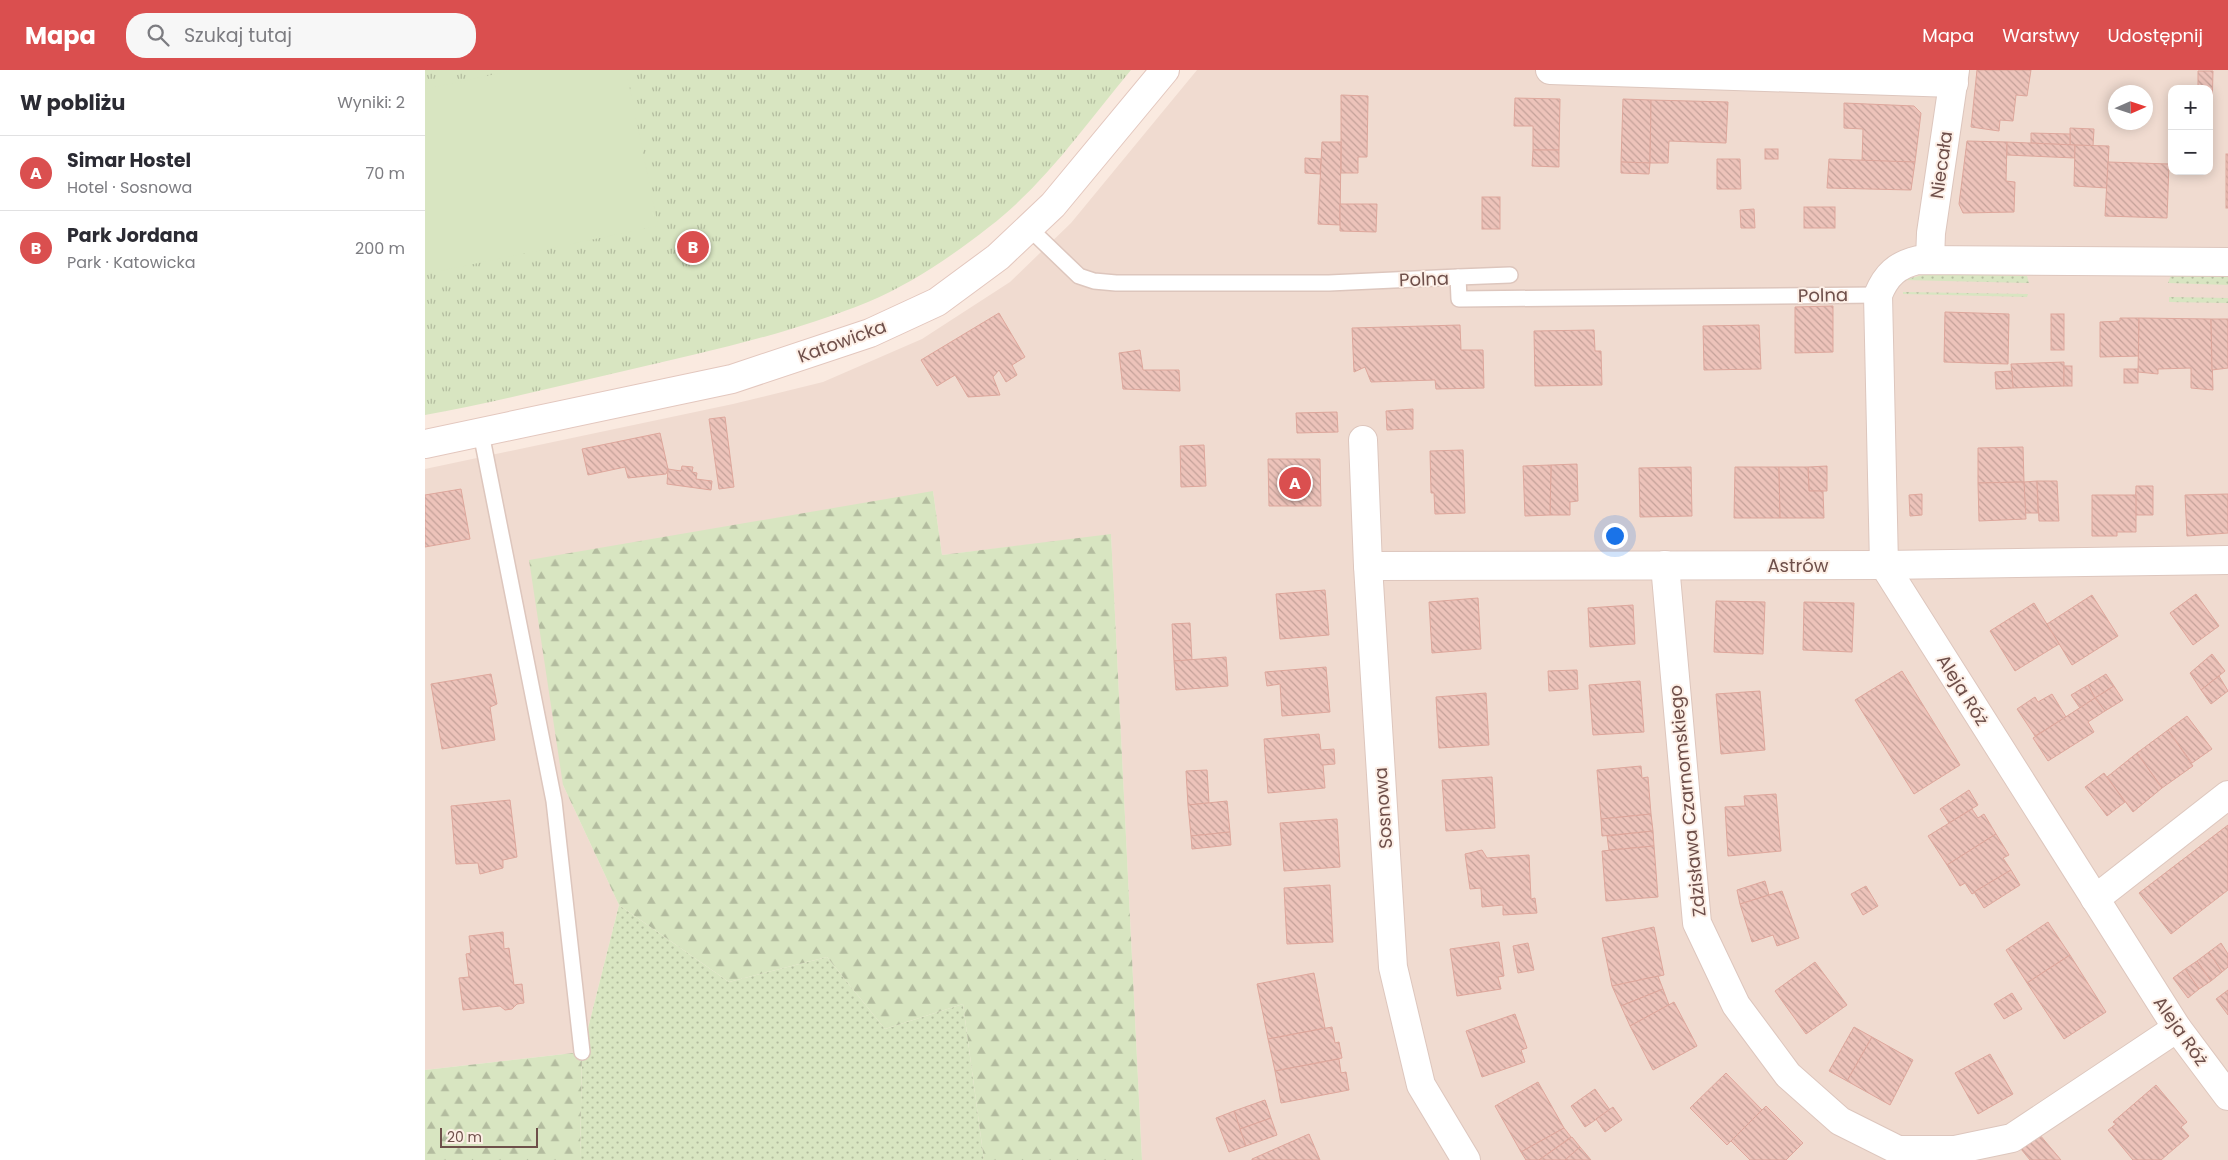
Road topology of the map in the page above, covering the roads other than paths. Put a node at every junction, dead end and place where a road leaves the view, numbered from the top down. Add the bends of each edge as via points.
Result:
1 (1165, 70) edge
2 (1549, 70) edge
3 (1954, 76) edge
4 (1029, 228) junction
5 (1929, 260) junction
6 (2228, 262) edge
7 (1510, 275) dead end
8 (1458, 278) junction
9 (1879, 295) junction
10 (481, 433) junction
11 (1363, 440) dead end
12 (425, 444) edge
13 (2228, 560) edge
14 (1665, 565) junction
15 (1368, 566) junction
16 (1884, 566) junction
17 (2228, 795) edge
18 (2095, 899) junction
19 (2177, 1028) junction
20 (582, 1052) dead end
21 (2228, 1096) edge
22 (1466, 1160) edge

1 - 4 street, Katowicka via 1053,205
2 - 3 street
3 - 5 street, Niecała
4 - 8 lane, Polna via 1079,276 1094,281 1329,283
4 - 10 street, Katowicka via 937,302 871,333 732,379
5 - 6 street
5 - 9 street via 1904,264 1891,272
7 - 8 lane
8 - 9 lane, Polna via 1459,299
9 - 16 street
10 - 12 street, Katowicka
10 - 20 lane via 554,802
11 - 15 street, Sosnowa
13 - 16 street, Astrów
14 - 15 street, Astrów
14 - 16 street, Astrów
14 - 19 street, Zdzisława Czarnomskiego via 1697,923 1736,1005 1788,1075 1840,1121 1898,1150 1955,1150 2011,1138
15 - 22 street, Sosnowa via 1393,967 1421,1085
16 - 18 street, Aleja Róż
17 - 18 street
18 - 19 street, Aleja Róż
19 - 21 street, Aleja Róż

